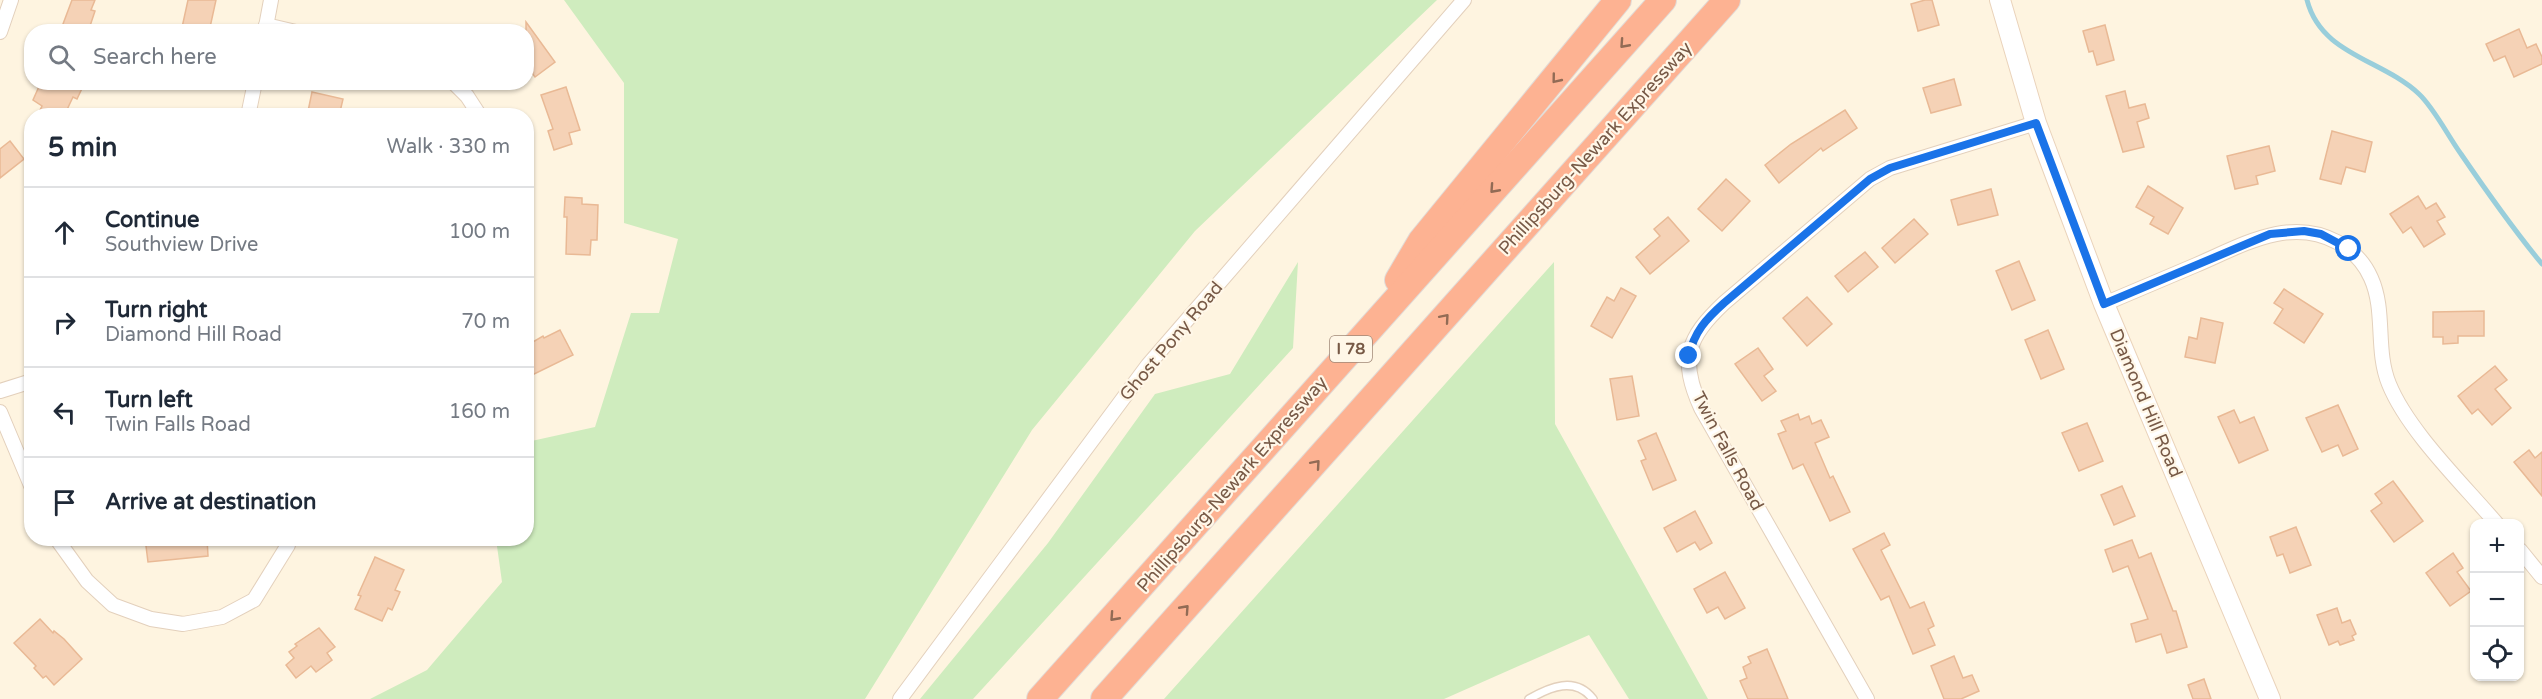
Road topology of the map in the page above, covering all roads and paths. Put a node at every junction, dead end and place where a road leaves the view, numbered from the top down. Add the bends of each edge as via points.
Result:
1 (11, 0) edge
2 (271, 0) edge
3 (1464, 0) edge
4 (1618, 0) edge
5 (1664, 0) edge
6 (1727, 0) edge
7 (2000, 0) edge
8 (267, 24) edge
9 (0, 32) edge
10 (253, 90) edge
11 (461, 90) edge
12 (250, 108) edge
13 (475, 108) edge
14 (2036, 123) junction
15 (2104, 304) junction
16 (1366, 332) junction
17 (24, 384) edge
18 (0, 392) edge
19 (0, 412) edge
20 (24, 469) edge
21 (2493, 519) edge
22 (62, 546) edge
23 (287, 546) edge
24 (2524, 555) edge
25 (2542, 577) edge
26 (900, 699) edge
27 (1040, 699) edge
28 (1104, 699) edge
29 (1529, 699) edge
30 (1593, 699) edge
31 (1867, 699) edge
32 (2270, 699) edge

1 - 9 street
2 - 8 street
3 - 26 street, Ghost Pony Road via 1148,365
4 -> 16 highway via 1421,241
5 -> 16 highway, Phillipsburg-Newark Expressway / I 78
28 -> 6 highway, Phillipsburg-Newark Expressway / I 78
7 - 14 main road, Diamond Hill Road
10 - 12 street
11 - 13 street
14 - 15 main road, Diamond Hill Road
14 - 31 street, Twin Falls Road via 1890,168 1870,179 1724,303 1693,338 1689,372 1701,408
15 - 21 street via 2270,234 2321,234 2349,249 2361,262 2376,294 2382,362 2396,399
15 - 32 main road, Diamond Hill Road
16 -> 27 highway, Phillipsburg-Newark Expressway / I 78
17 - 18 street
19 - 20 street
22 - 23 street via 87,581 113,605 151,619 183,624 222,617 254,600
24 - 25 street
29 - 30 lane via 1547,689 1567,685 1585,691

